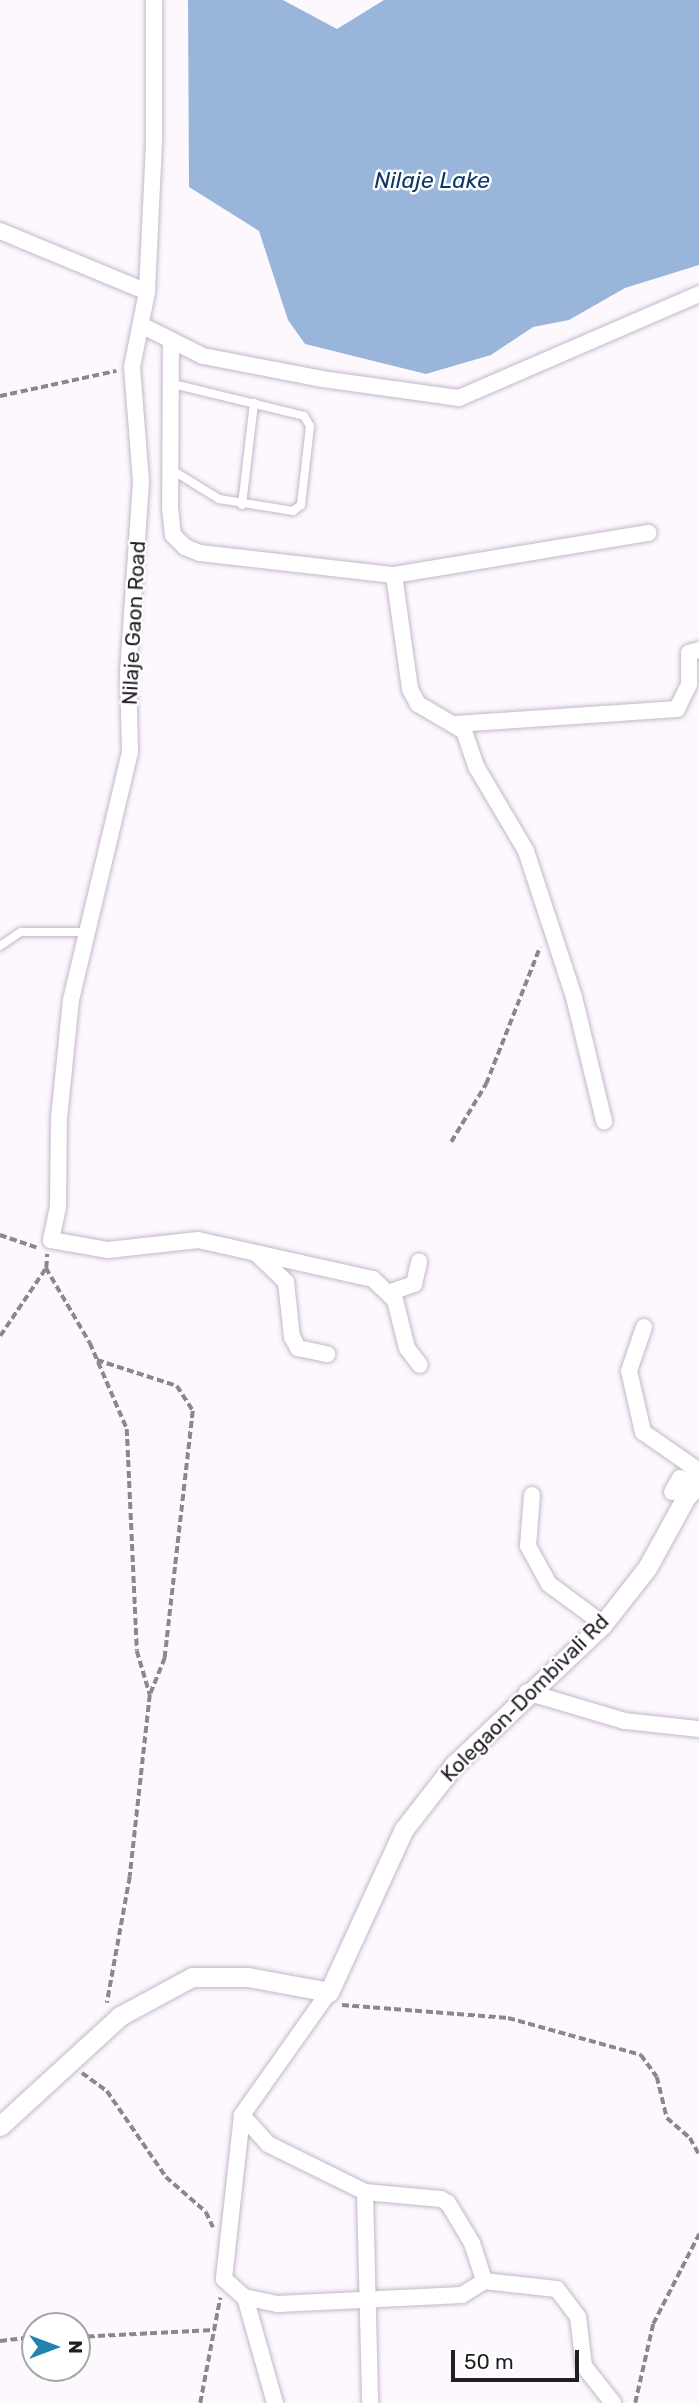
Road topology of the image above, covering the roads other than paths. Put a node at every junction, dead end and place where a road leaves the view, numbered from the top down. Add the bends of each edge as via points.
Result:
1 (154, 0) edge
2 (0, 231) edge
3 (147, 292) junction
4 (699, 294) edge
5 (143, 326) junction
6 (172, 340) junction
7 (169, 383) junction
8 (254, 402) junction
9 (170, 469) junction
10 (140, 488) junction
11 (170, 492) junction
12 (242, 505) junction
13 (649, 533) dead end
14 (394, 575) junction
15 (699, 650) edge
16 (456, 724) junction
17 (89, 933) junction
18 (0, 946) edge
19 (604, 1121) dead end
20 (257, 1254) junction
21 (419, 1262) dead end
22 (388, 1293) junction
23 (644, 1326) dead end
24 (327, 1354) dead end
25 (420, 1365) dead end
26 (698, 1479) edge
27 (672, 1492) dead end
28 (532, 1495) dead end
29 (603, 1624) junction
30 (527, 1692) junction
31 (699, 1729) edge
32 (324, 1997) junction
33 (242, 2115) junction
34 (0, 2126) edge
35 (365, 2192) junction
36 (484, 2281) junction
37 (245, 2297) junction
38 (365, 2301) junction
39 (275, 2403) edge
40 (370, 2403) edge
41 (613, 2403) edge

1 - 3 street, Nilaje Gaon Road via 155,143
2 - 3 street
3 - 5 street, Nilaje Gaon Road
4 - 6 street via 460,398 322,379 203,356
5 - 6 street
5 - 10 street, Nilaje Gaon Road via 132,367
6 - 7 street
7 - 8 lane
7 - 9 street
8 - 12 lane
8 - 12 lane via 304,416 310,426 301,505 293,511
9 - 11 street
9 - 12 lane via 219,499
10 - 11 street
10 - 17 street, Nilaje Gaon Road via 128,674 130,752
11 - 14 street via 173,535 200,553
13 - 14 street
14 - 16 street via 410,689 418,705
15 - 16 street via 689,653 687,691 677,709
16 - 19 street via 464,731 477,768 526,851
17 - 18 lane via 21,932
17 - 20 street, Nilaje Gaon Road via 71,1000 59,1119 58,1207 49,1245 108,1250 198,1240
20 - 22 street via 373,1279
20 - 24 street via 286,1282 292,1337 298,1348
21 - 22 street via 414,1284
22 - 25 street via 395,1300 407,1348
23 - 26 street via 629,1371 643,1432
26 - 27 street via 680,1478
26 - 29 street, Kolegaon-Dombivali Rd via 647,1568
28 - 29 street via 528,1545 549,1584
29 - 30 street, Kolegaon-Dombivali Rd
30 - 31 street via 625,1721
30 - 32 street, Kolegaon-Dombivali Rd via 454,1766 404,1829
32 - 33 street
32 - 34 street via 248,1977 191,1977 120,2016
33 - 35 street via 253,2131 281,2152
33 - 37 street via 224,2279
35 - 36 street via 448,2203 472,2243
35 - 38 street
36 - 38 street via 462,2295
36 - 41 street via 557,2289 578,2317 584,2366
37 - 38 street via 278,2304
37 - 39 street
38 - 40 street

